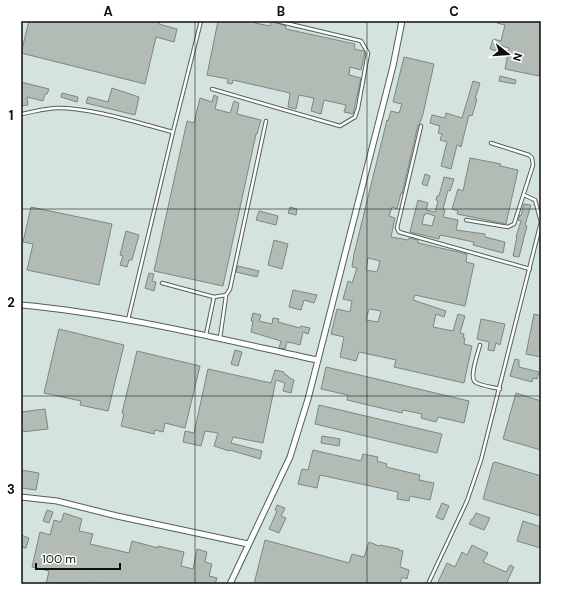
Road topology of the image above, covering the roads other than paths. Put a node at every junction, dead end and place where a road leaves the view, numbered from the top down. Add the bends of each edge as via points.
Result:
1 (201, 21) edge
2 (277, 21) edge
3 (402, 21) edge
4 (212, 89) dead end
5 (21, 114) edge
6 (266, 121) dead end
7 (421, 126) dead end
8 (173, 132) junction
9 (491, 143) dead end
10 (524, 195) junction
11 (466, 220) dead end
12 (541, 222) edge
13 (530, 269) junction
14 (162, 283) dead end
15 (226, 296) junction
16 (214, 297) junction
17 (21, 305) edge
18 (128, 320) junction
19 (205, 335) junction
20 (220, 339) junction
21 (480, 345) dead end
22 (317, 360) junction
23 (500, 388) junction
24 (21, 497) edge
25 (248, 544) junction
26 (230, 584) edge
27 (428, 584) edge

1 - 8 lane
2 - 4 lane via 361,41 368,53 354,117 340,126
3 - 22 street
5 - 8 lane via 56,108 76,110
6 - 15 lane via 230,289
7 - 13 lane via 397,228 399,232
8 - 18 lane
9 - 10 lane via 532,158 533,165
10 - 11 lane via 514,224 508,227
10 - 12 lane via 535,200
12 - 13 lane
13 - 23 lane
14 - 16 lane
15 - 16 lane
15 - 20 lane
16 - 19 lane
17 - 18 street
18 - 19 street
19 - 20 street
20 - 22 street
21 - 23 lane via 473,379
22 - 25 street via 290,457
23 - 27 lane via 482,460 467,502
24 - 25 street via 57,501
25 - 26 street

